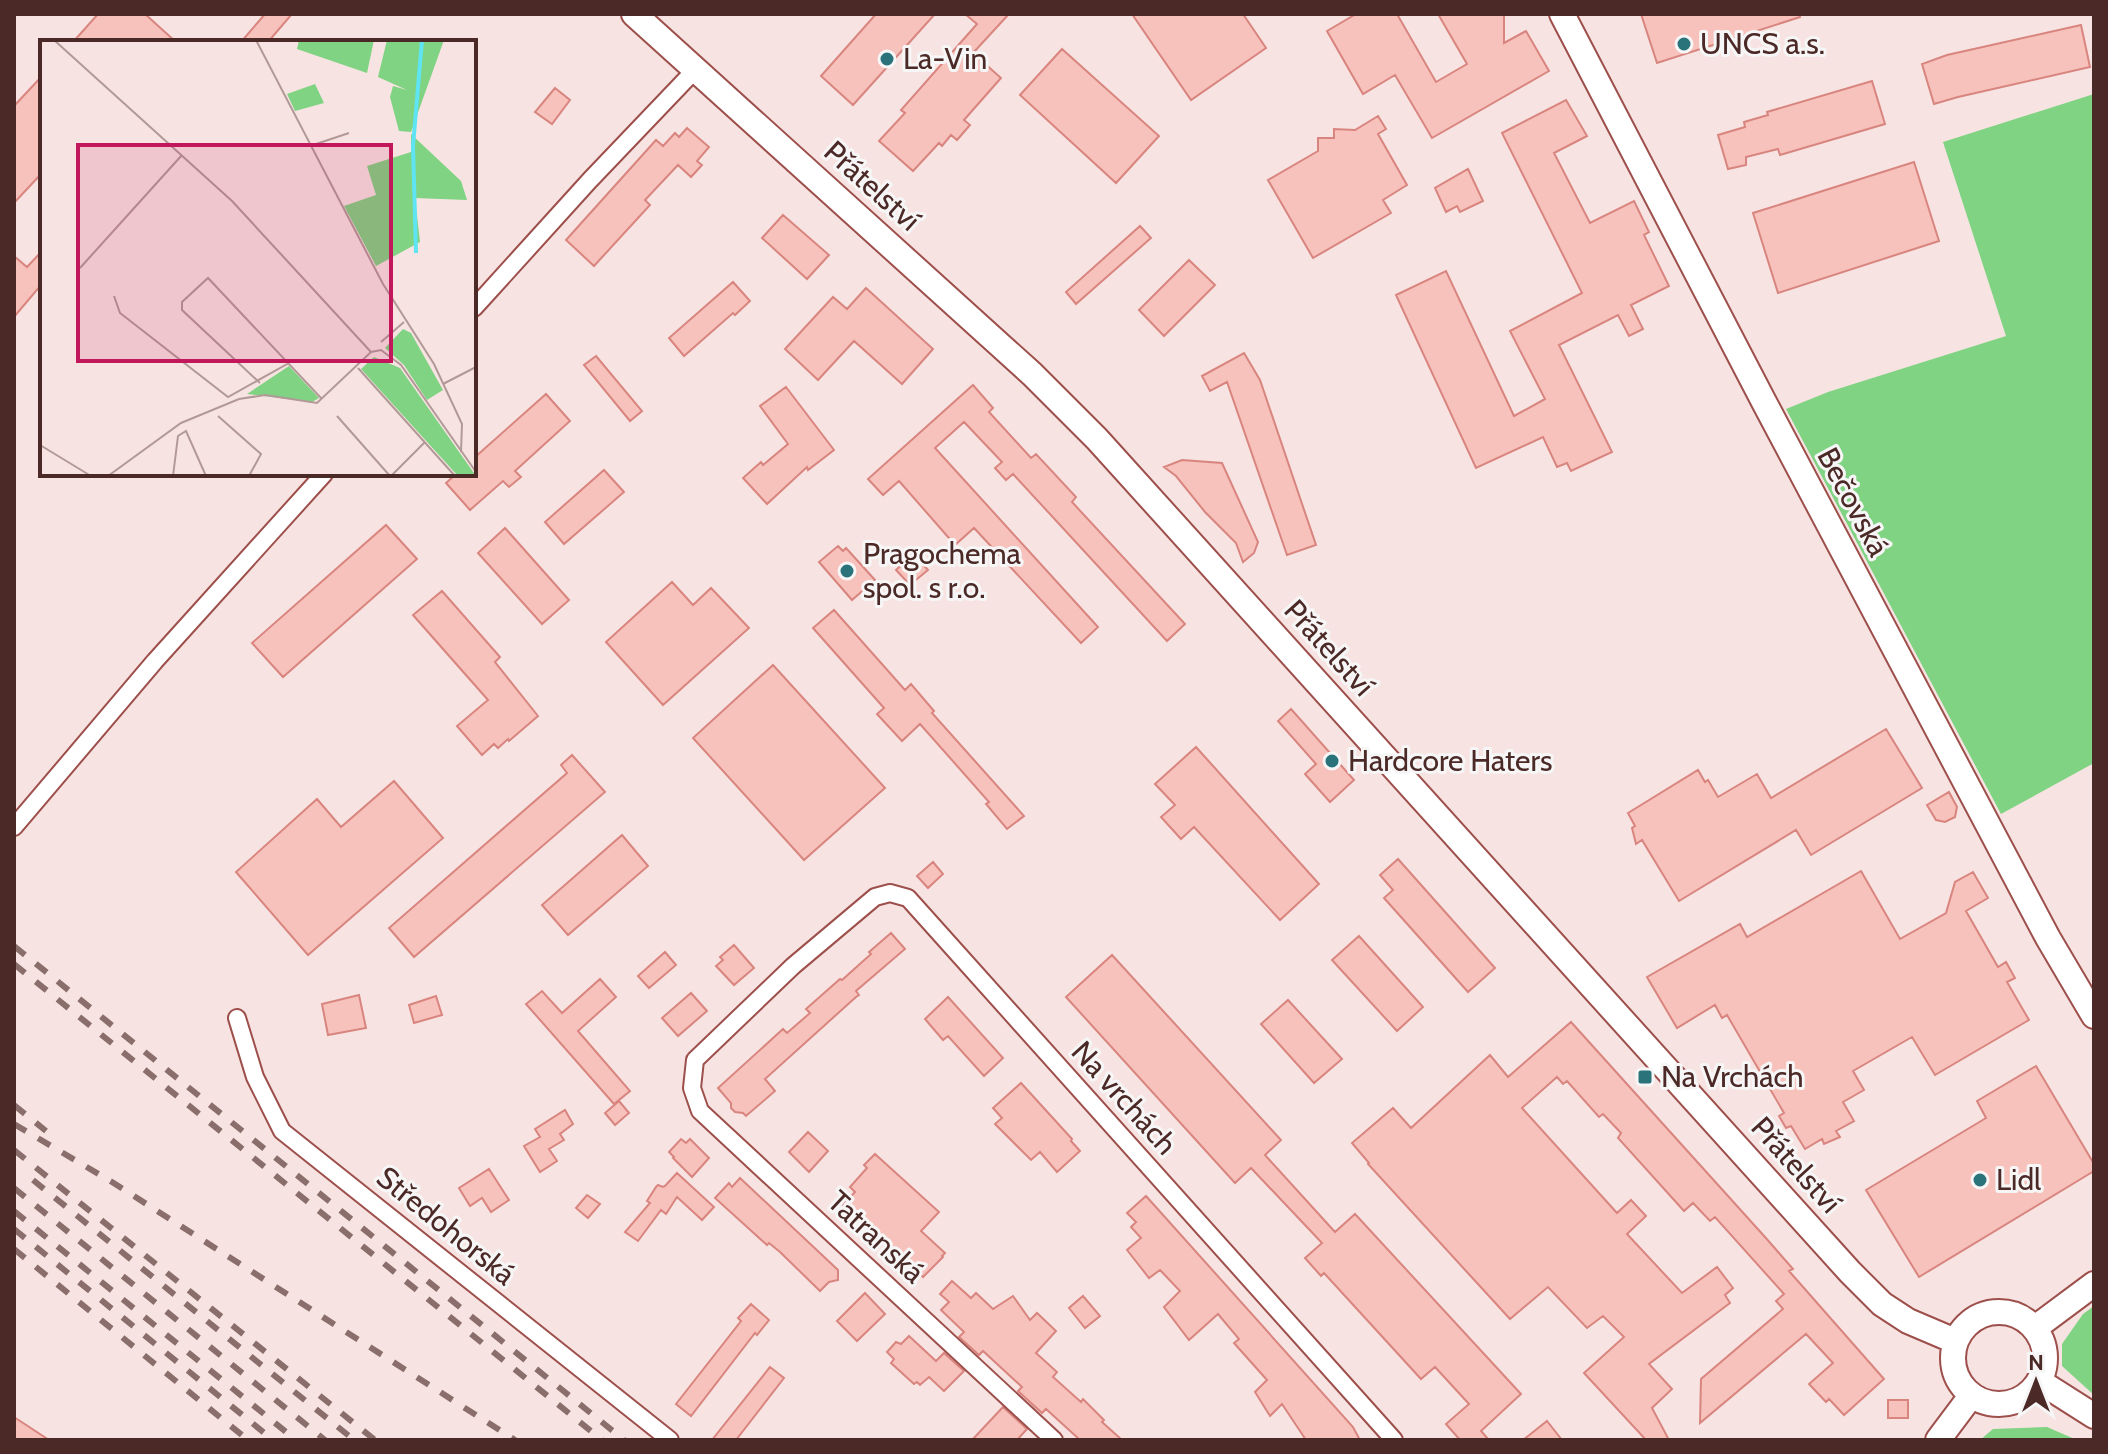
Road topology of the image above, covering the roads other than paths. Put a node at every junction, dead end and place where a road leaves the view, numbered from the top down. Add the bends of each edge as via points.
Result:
1 (634, 14) edge
2 (1562, 14) edge
3 (695, 70) junction
4 (476, 306) edge
5 (322, 476) edge
6 (14, 827) edge
7 (2094, 1016) edge
8 (237, 1018) dead end
9 (695, 1060) joint
10 (2094, 1284) edge
11 (2035, 1328) junction
12 (1955, 1341) junction
13 (2039, 1381) junction
14 (1971, 1396) junction
15 (2094, 1416) edge
16 (670, 1440) edge
17 (1054, 1440) edge
18 (1394, 1440) edge
19 (1938, 1440) edge

1 - 3 main road, Přátelství
2 - 7 main road, Bečovská
3 - 4 street
3 - 12 main road, Přátelství via 1097,439 1850,1272 1882,1304
5 - 6 street
8 - 16 street, Středohorská via 255,1077 282,1131
9 - 17 street, Tatranská via 692,1088 700,1111
9 - 18 street, Na vrchách via 875,897 890,893 908,898
10 - 11 main road
11 - 12 main road via 2014,1314 1990,1312 1969,1322
11 - 13 main road via 2045,1348
12 - 14 main road via 1952,1365
13 - 14 main road via 2019,1400 2007,1403
13 - 15 main road
14 - 19 main road

